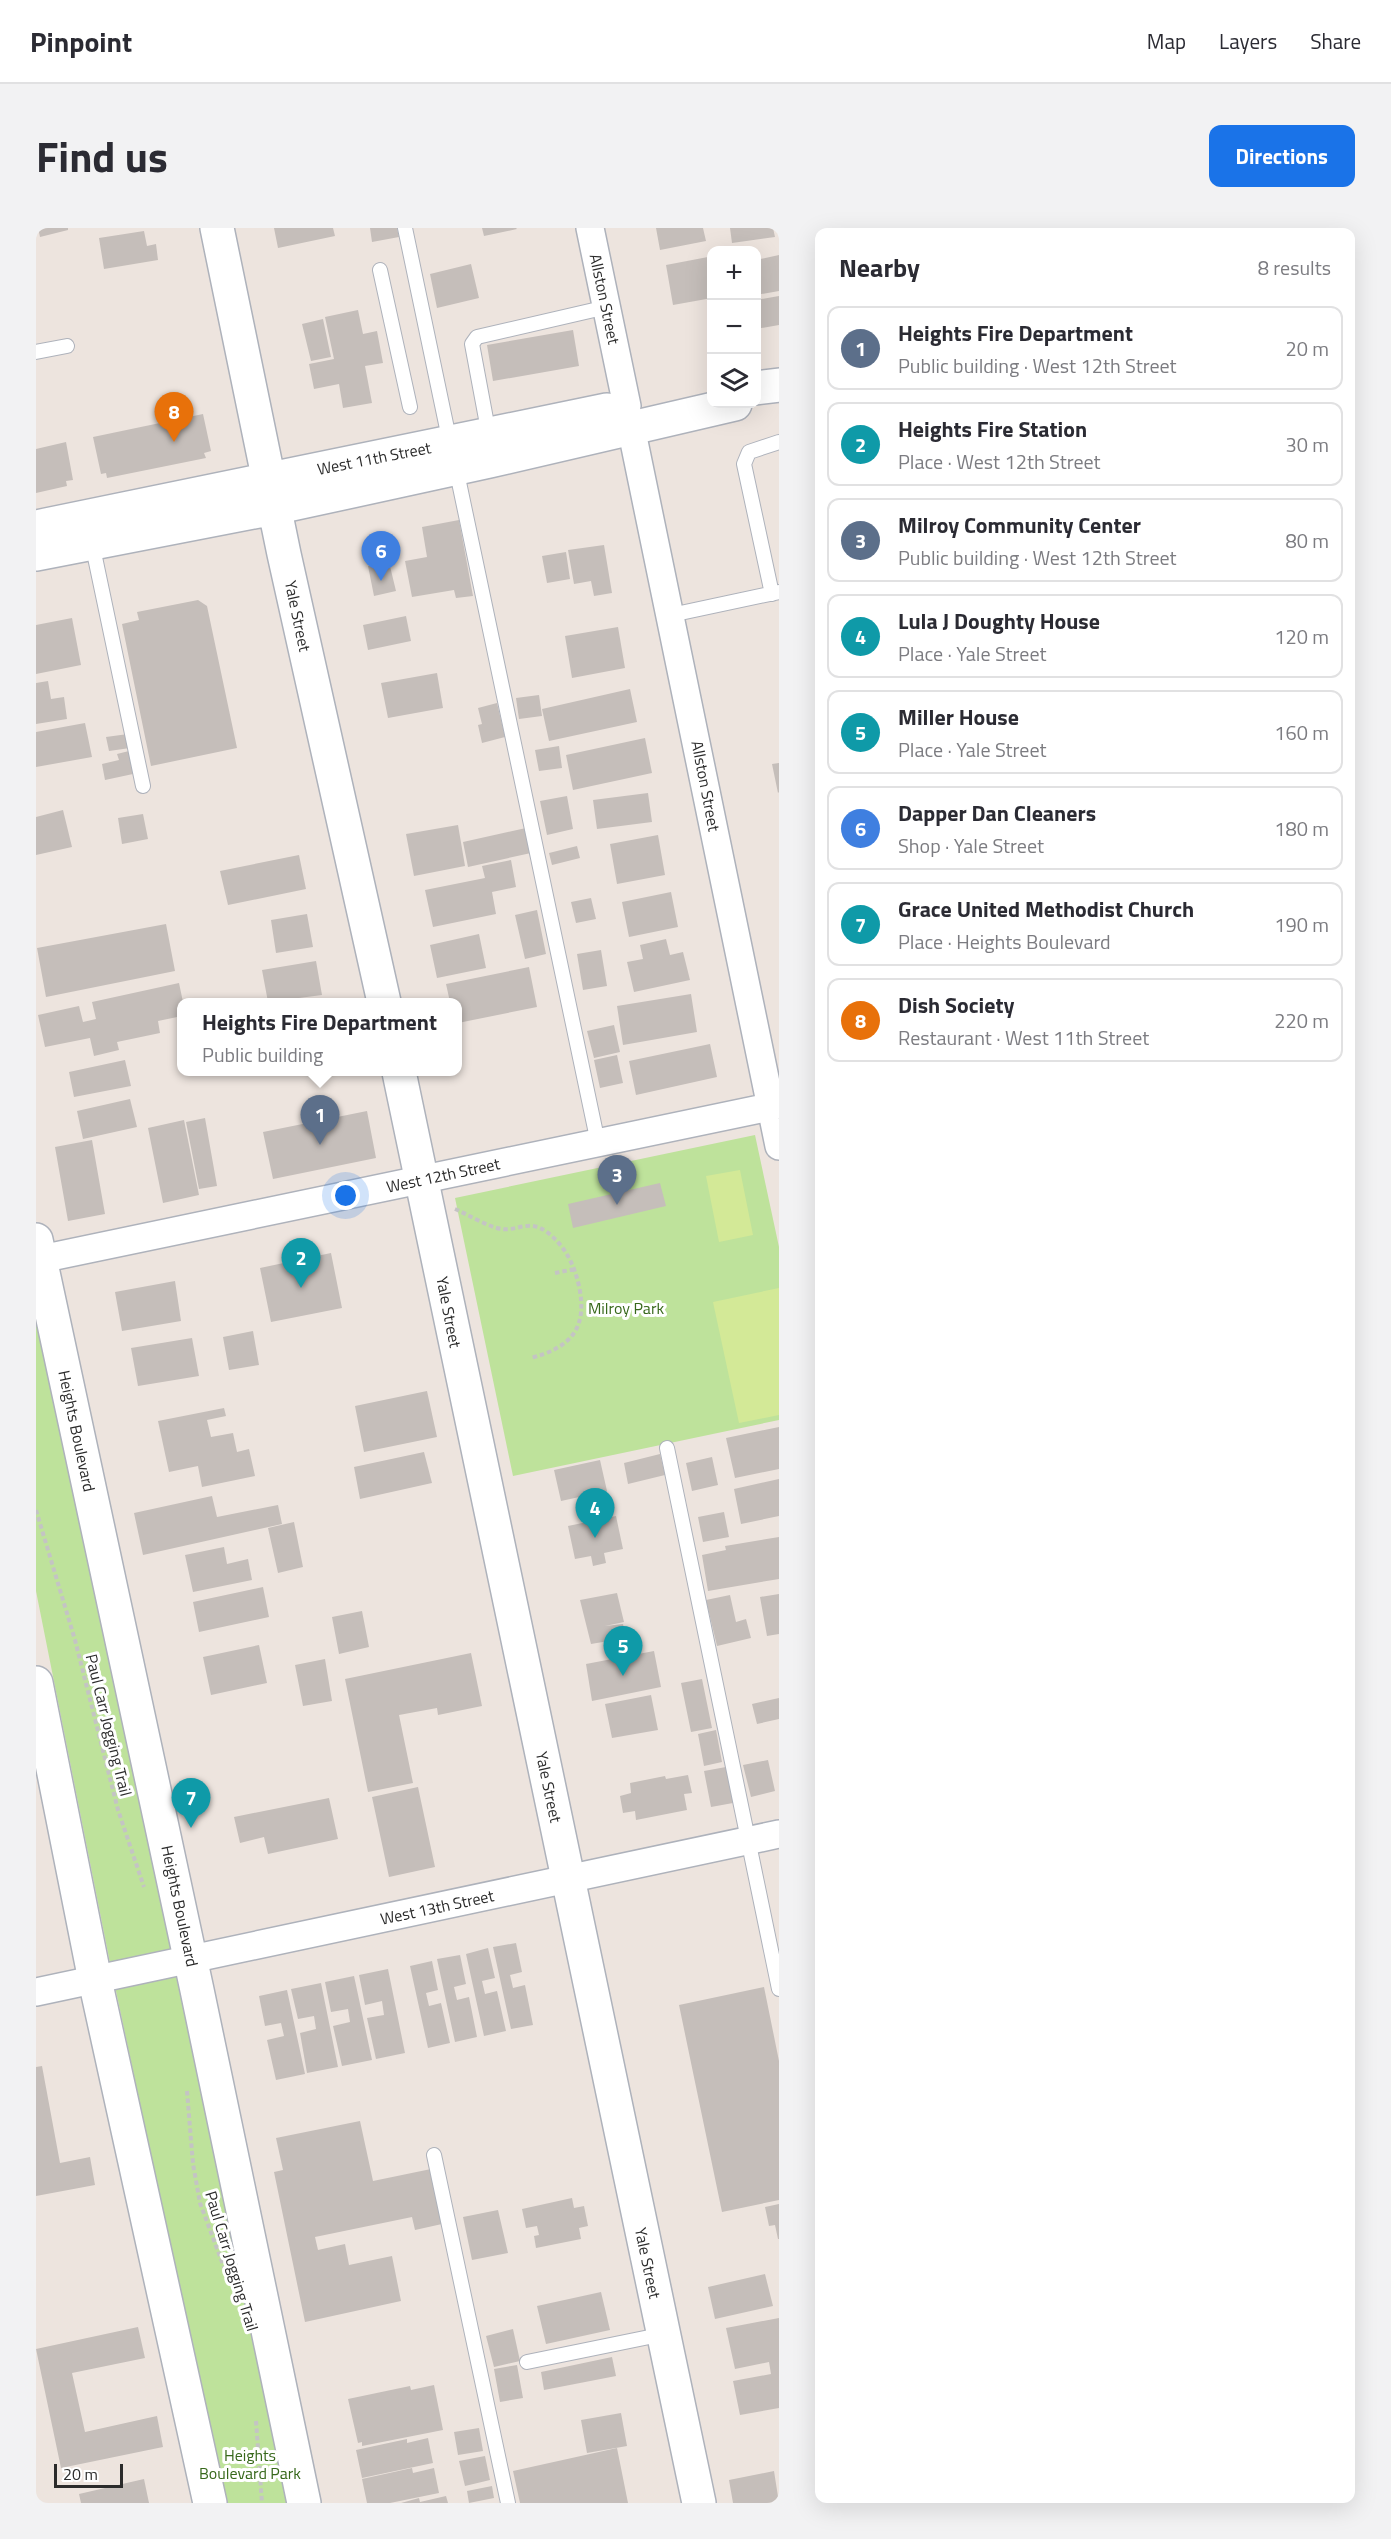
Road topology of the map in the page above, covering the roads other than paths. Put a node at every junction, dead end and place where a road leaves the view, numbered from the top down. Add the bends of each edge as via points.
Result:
1 (217, 228) edge
2 (405, 228) edge
3 (590, 228) edge
4 (381, 270) dead end
5 (607, 307) junction
6 (67, 346) dead end
7 (36, 352) edge
8 (707, 389) edge
9 (707, 401) edge
10 (410, 407) dead end
11 (629, 416) junction
12 (489, 436) junction
13 (779, 442) edge
14 (453, 456) junction
15 (272, 493) junction
16 (36, 527) edge
17 (92, 543) junction
18 (36, 554) edge
19 (776, 593) edge
20 (671, 615) junction
21 (143, 786) dead end
22 (383, 998) edge
23 (400, 1076) edge
24 (775, 1106) edge
25 (598, 1143) junction
26 (779, 1146) edge
27 (423, 1181) junction
28 (37, 1253) edge
29 (667, 1448) dead end
30 (36, 1683) edge
31 (779, 1834) edge
32 (748, 1841) junction
33 (569, 1880) junction
34 (191, 1959) junction
35 (95, 1980) junction
36 (779, 1989) edge
37 (36, 1992) edge
38 (434, 2155) dead end
39 (664, 2334) junction
40 (527, 2362) dead end
41 (210, 2503) edge
42 (304, 2503) edge
43 (508, 2503) edge
44 (699, 2503) edge

1 - 15 main road, Yale Street
2 - 14 lane
3 - 5 street, Allston Street
4 - 10 lane
5 - 11 street, Allston Street
5 - 12 lane via 477,337 472,344
6 - 7 lane
8 - 11 main road, West 11th Street
9 - 11 main road
11 - 12 main road, West 11th Street
11 - 14 main road
11 - 20 street, Allston Street
12 - 14 main road, West 11th Street
13 - 19 lane via 749,452 744,464
14 - 15 main road, West 11th Street
14 - 25 lane
15 - 16 main road, West 11th Street
15 - 17 main road, West 11th Street
15 - 22 main road, Yale Street
17 - 18 main road, West 11th Street
17 - 21 lane
19 - 20 lane
20 - 24 street, Allston Street
23 - 27 main road, Yale Street
24 - 25 street, West 12th Street
24 - 26 street, Allston Street
25 - 27 street, West 12th Street
27 - 28 street, West 12th Street
27 - 33 main road, Yale Street
28 - 34 main road, Heights Boulevard
29 - 32 lane
30 - 35 main road
31 - 32 street, West 13th Street
32 - 33 street, West 13th Street
32 - 36 lane
33 - 34 street, West 13th Street
33 - 39 main road, Yale Street
34 - 35 street, West 13th Street
34 - 42 main road, Heights Boulevard
35 - 37 street, West 13th Street
35 - 41 main road
38 - 43 lane
39 - 40 lane
39 - 44 main road, Yale Street

